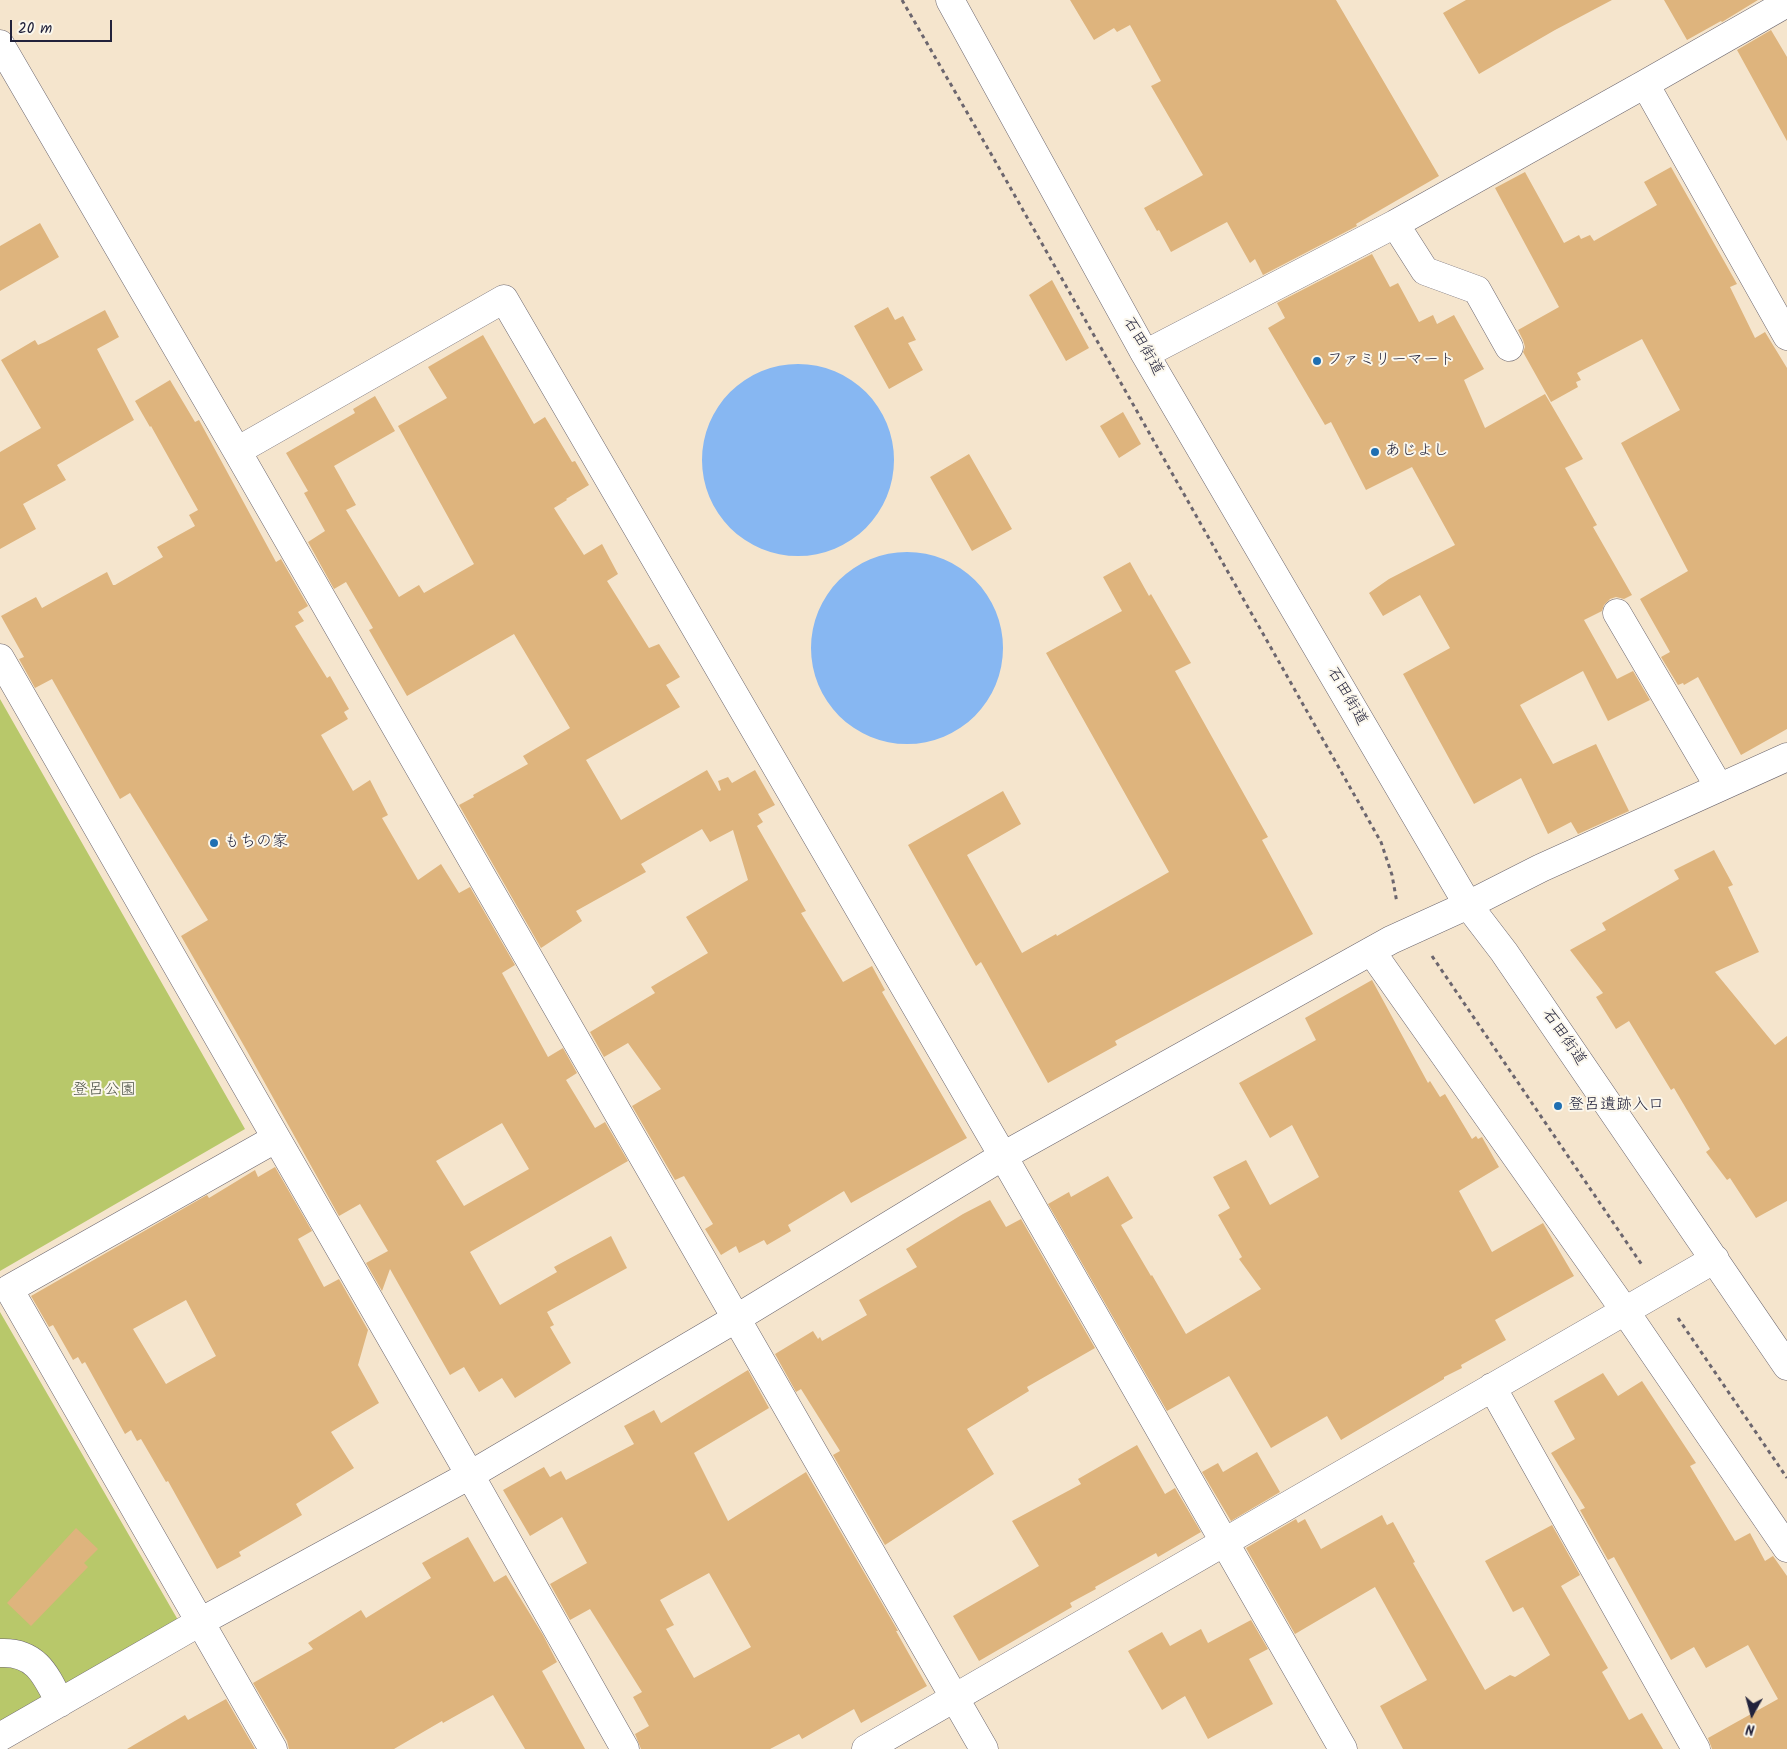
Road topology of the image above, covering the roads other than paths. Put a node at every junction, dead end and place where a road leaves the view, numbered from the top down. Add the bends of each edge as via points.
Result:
1 (950, 0) edge
2 (1787, 3) edge
3 (0, 44) edge
4 (1645, 84) junction
5 (1395, 224) junction
6 (1787, 336) edge
7 (1509, 347) dead end
8 (1146, 354) junction
9 (237, 451) junction
10 (1617, 613) dead end
11 (0, 658) edge
12 (1787, 757) edge
13 (1718, 788) junction
14 (1468, 905) junction
15 (1371, 951) junction
16 (276, 1138) junction
17 (1003, 1156) junction
18 (1715, 1259) junction
19 (1625, 1311) junction
20 (737, 1318) junction
21 (1787, 1366) edge
22 (1492, 1387) junction
23 (470, 1475) junction
24 (1223, 1542) junction
25 (1787, 1548) edge
26 (200, 1622) junction
27 (0, 1653) edge
28 (956, 1698) junction
29 (60, 1703) junction
30 (0, 1737) edge
31 (273, 1749) edge
32 (625, 1749) edge
33 (866, 1749) edge
34 (984, 1749) edge
35 (1343, 1749) edge
36 (1696, 1749) edge

1 - 8 street, 石田街道
2 - 4 street
3 - 9 street
4 - 5 street
4 - 6 street
5 - 7 street via 1425,271 1477,290
5 - 8 street
8 - 14 street, 石田街道
9 - 17 street via 504,299
9 - 20 street
10 - 13 street
11 - 16 street
12 - 13 street
13 - 14 street via 1541,868
14 - 15 street
14 - 18 street, 石田街道 via 1504,952
15 - 17 street
15 - 19 street
16 - 23 street
16 - 26 street via 9,1289
17 - 20 street
17 - 24 street
18 - 19 street
18 - 21 street, 石田街道
19 - 22 street
19 - 25 street
20 - 23 street
20 - 28 street
22 - 24 street
22 - 36 street
23 - 26 street
23 - 32 street
24 - 28 street
24 - 35 street
26 - 29 street
26 - 31 street
27 - 29 street via 12,1652 31,1659 45,1675
28 - 33 street
28 - 34 street
29 - 30 street

